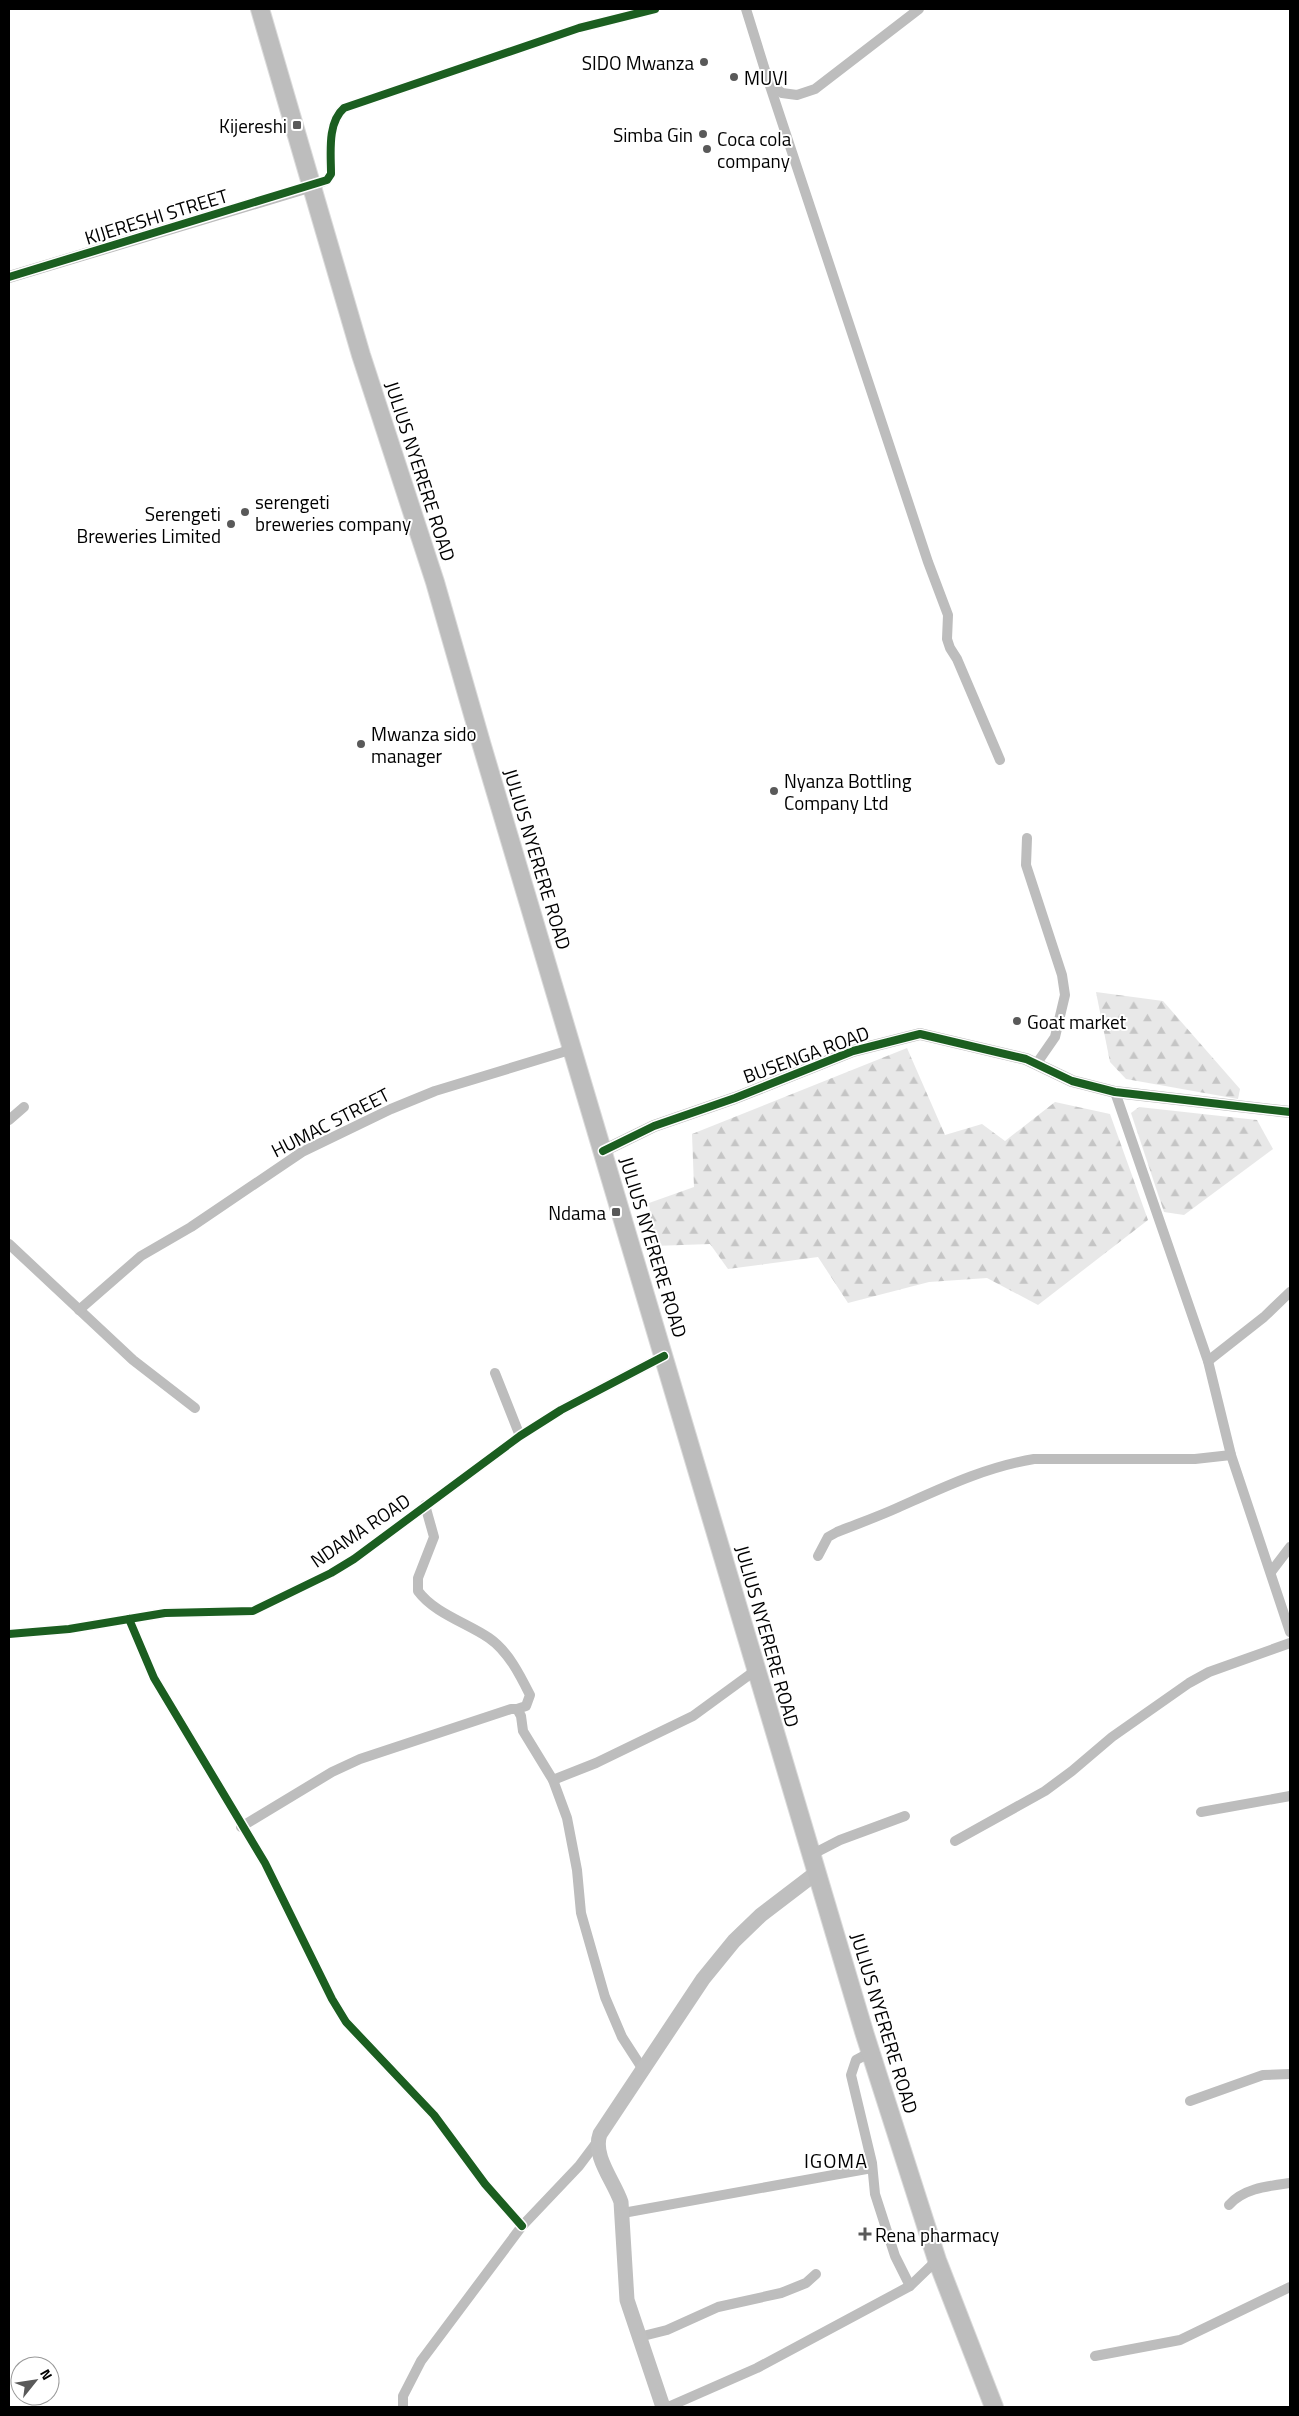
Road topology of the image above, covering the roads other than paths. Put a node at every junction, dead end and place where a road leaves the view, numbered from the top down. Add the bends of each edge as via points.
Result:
1 (260, 9) edge
2 (655, 9) edge
3 (746, 9) edge
4 (919, 9) edge
5 (769, 83) junction
6 (312, 186) junction
7 (9, 277) edge
8 (1000, 760) dead end
9 (1027, 838) dead end
10 (573, 1049) junction
11 (1037, 1063) junction
12 (1115, 1092) junction
13 (24, 1106) dead end
14 (1290, 1112) edge
15 (9, 1120) edge
16 (603, 1150) junction
17 (9, 1244) edge
18 (1290, 1292) edge
19 (79, 1310) junction
20 (664, 1356) junction
21 (1208, 1361) junction
22 (495, 1373) dead end
23 (195, 1408) dead end
24 (520, 1436) junction
25 (1232, 1455) junction
26 (425, 1505) junction
27 (1290, 1547) edge
28 (818, 1556) dead end
29 (1271, 1572) junction
30 (129, 1619) junction
31 (1290, 1632) edge
32 (9, 1634) edge
33 (1290, 1643) edge
34 (756, 1670) junction
35 (517, 1709) junction
36 (553, 1780) junction
37 (1290, 1796) edge
38 (1201, 1812) dead end
39 (905, 1816) dead end
40 (241, 1827) junction
41 (955, 1841) dead end
42 (811, 1855) junction
43 (816, 1873) junction
44 (871, 2052) junction
45 (642, 2068) junction
46 (1290, 2074) edge
47 (1190, 2101) dead end
48 (597, 2142) junction
49 (872, 2168) junction
50 (1290, 2183) edge
51 (1229, 2205) dead end
52 (623, 2213) junction
53 (522, 2226) junction
54 (937, 2260) junction
55 (816, 2274) dead end
56 (910, 2286) junction
57 (1290, 2287) edge
58 (639, 2337) junction
59 (1095, 2356) dead end
60 (402, 2407) edge
61 (663, 2407) edge
62 (668, 2407) edge
63 (994, 2407) edge

1 - 6 highway, JULIUS NYERERE ROAD
2 - 6 street via 579,28 344,108 332,126 331,174 327,180
3 - 5 street
4 - 5 street via 815,89 797,95 782,93
5 - 8 street via 928,562 943,598 948,615 947,639
6 - 7 street, KIJERESHI STREET
6 - 10 highway, JULIUS NYERERE ROAD via 361,355 432,572
9 - 11 street via 1026,865 1062,975 1065,995 1055,1037
10 - 16 highway, JULIUS NYERERE ROAD
10 - 19 street, HUMAC STREET via 435,1091 302,1152 191,1227 141,1256
11 - 12 street, BUSENGA ROAD via 1072,1081
11 - 16 street, BUSENGA ROAD via 920,1034 853,1051 654,1126
12 - 14 street, BUSENGA ROAD
12 - 21 street
13 - 15 street
16 - 20 highway, JULIUS NYERERE ROAD
17 - 19 street
18 - 21 street
19 - 23 street via 133,1360
20 - 24 street, NDAMA ROAD via 561,1410
20 - 34 highway, JULIUS NYERERE ROAD
21 - 25 street
22 - 24 street
24 - 26 street, NDAMA ROAD
25 - 28 street via 1195,1459 1034,1459 1010,1463 930,1492 837,1532 828,1537
25 - 29 street
26 - 30 street, NDAMA ROAD via 354,1559 263,1608 234,1612 166,1613
26 - 35 street via 434,1537 418,1578 418,1591 428,1601 490,1638 506,1654 530,1694 526,1706
27 - 29 street
29 - 31 street
30 - 32 street, NDAMA ROAD
30 - 40 street via 154,1678
33 - 41 street via 1209,1672 1112,1737 1045,1791
34 - 36 street via 693,1716
34 - 42 highway, JULIUS NYERERE ROAD
35 - 36 street via 523,1731
35 - 40 street via 360,1759 332,1772
36 - 45 street via 567,1818 581,1912 605,1996 622,2037
37 - 38 street
39 - 42 street via 840,1840
40 - 53 street via 265,1863 346,2022 434,2115 485,2184
42 - 43 highway, JULIUS NYERERE ROAD
43 - 44 highway, JULIUS NYERERE ROAD
43 - 45 main road via 761,1915 734,1941 703,1979
44 - 49 street via 856,2060 852,2075
44 - 54 highway, JULIUS NYERERE ROAD
45 - 48 main road
46 - 47 street via 1263,2075
48 - 52 main road
48 - 53 street via 579,2166
49 - 52 street
49 - 56 street via 874,2194 895,2256
50 - 51 street via 1244,2192
52 - 58 main road via 627,2300
53 - 60 street via 422,2361 403,2396
54 - 56 street
54 - 63 highway, JULIUS NYERERE ROAD
55 - 58 street via 781,2294 718,2306 667,2330
56 - 62 street via 757,2368
57 - 59 street via 1180,2340
58 - 61 main road

